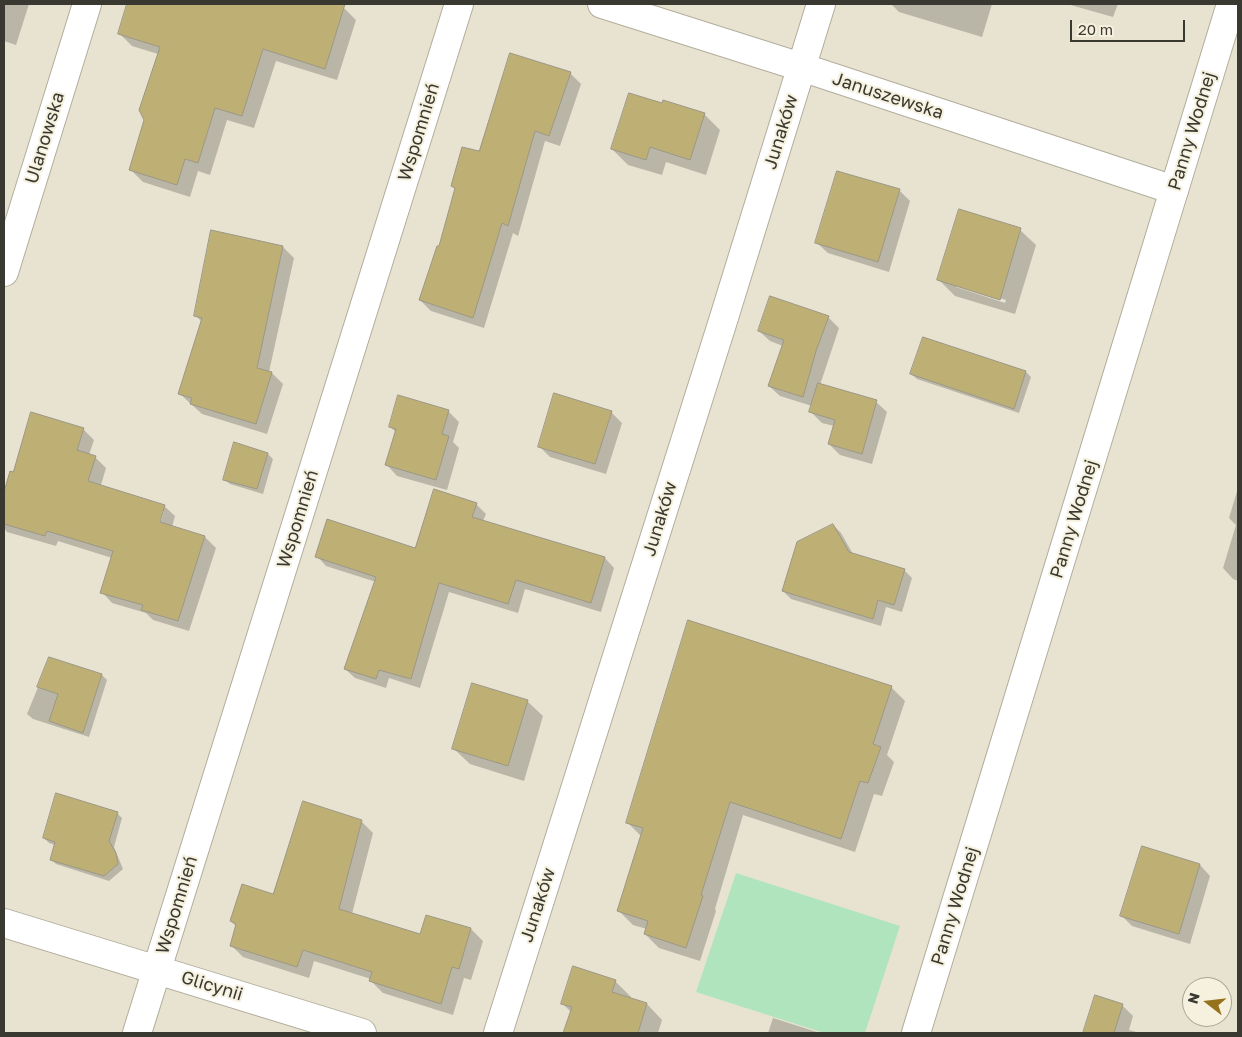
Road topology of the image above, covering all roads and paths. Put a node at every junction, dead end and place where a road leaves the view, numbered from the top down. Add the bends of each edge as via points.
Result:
1 (87, 4) edge
2 (459, 4) edge
3 (602, 4) edge
4 (821, 4) edge
5 (1231, 4) edge
6 (801, 67) junction
7 (1174, 190) junction
8 (4, 272) edge
9 (4, 923) edge
10 (157, 969) junction
11 (137, 1033) edge
12 (362, 1033) edge
13 (498, 1033) edge
14 (916, 1033) edge

1 - 8 street, Ulanowska
2 - 10 street, Wspomnień
3 - 6 street, Januszewska
4 - 6 street, Junaków
5 - 7 street, Panny Wodnej
6 - 7 street, Januszewska
6 - 13 street, Junaków
7 - 14 street, Panny Wodnej
9 - 10 street, Glicynii
10 - 11 street, Wspomnień
10 - 12 street, Glicynii

